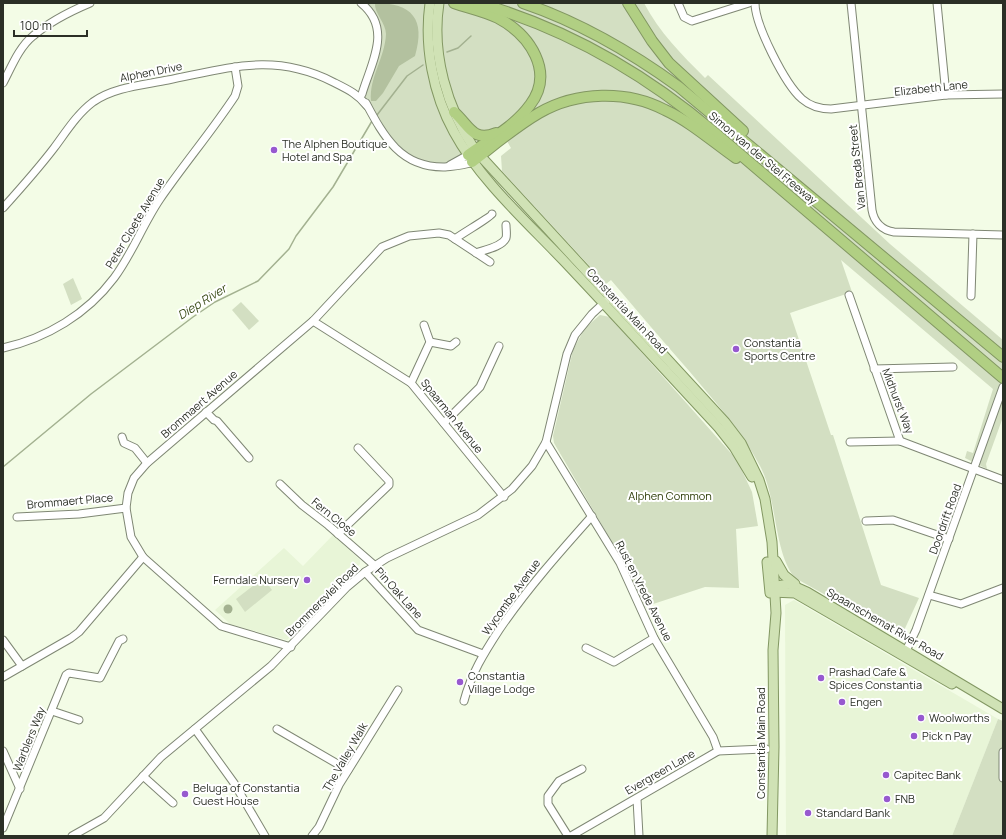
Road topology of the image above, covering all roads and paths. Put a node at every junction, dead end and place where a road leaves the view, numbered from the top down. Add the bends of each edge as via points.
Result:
1 (90, 3) edge
2 (361, 3) edge
3 (430, 3) edge
4 (439, 3) edge
5 (454, 3) edge
6 (478, 3) edge
7 (523, 3) edge
8 (628, 3) edge
9 (678, 3) edge
10 (749, 3) edge
11 (755, 3) edge
12 (851, 3) edge
13 (938, 3) edge
14 (235, 67) junction
15 (3, 83) edge
16 (360, 92) junction
17 (1003, 94) edge
18 (946, 95) junction
19 (862, 107) junction
20 (454, 112) junction
21 (501, 131) junction
22 (474, 156) junction
23 (782, 172) junction
24 (790, 197) junction
25 (3, 208) edge
26 (492, 214) dead end
27 (506, 225) dead end
28 (973, 234) junction
29 (1003, 235) edge
30 (455, 239) junction
31 (476, 253) junction
32 (490, 262) dead end
33 (849, 295) dead end
34 (971, 296) dead end
35 (607, 299) junction
36 (313, 321) junction
37 (424, 324) dead end
38 (430, 342) junction
39 (456, 342) dead end
40 (499, 346) dead end
41 (3, 348) edge
42 (1003, 357) edge
43 (953, 367) dead end
44 (874, 369) junction
45 (1003, 378) edge
46 (411, 383) junction
47 (1003, 387) edge
48 (208, 410) junction
49 (444, 423) junction
50 (122, 437) dead end
51 (900, 441) junction
52 (546, 442) junction
53 (850, 442) dead end
54 (358, 448) dead end
55 (249, 458) dead end
56 (147, 463) junction
57 (975, 469) junction
58 (1003, 480) edge
59 (280, 484) dead end
60 (504, 497) junction
61 (126, 508) junction
62 (592, 516) junction
63 (17, 517) dead end
64 (866, 521) dead end
65 (338, 534) junction
66 (949, 539) junction
67 (772, 542) junction
68 (143, 557) junction
69 (374, 565) junction
70 (365, 572) junction
71 (1003, 588) edge
72 (772, 589) junction
73 (804, 594) junction
74 (929, 595) junction
75 (776, 614) junction
76 (654, 638) junction
77 (122, 639) dead end
78 (3, 640) edge
79 (291, 647) junction
80 (586, 648) dead end
81 (773, 650) junction
82 (905, 653) junction
83 (484, 654) junction
84 (22, 666) junction
85 (3, 677) edge
86 (398, 690) dead end
87 (464, 701) dead end
88 (1003, 709) edge
89 (52, 711) junction
90 (79, 720) dead end
91 (195, 729) junction
92 (277, 729) dead end
93 (766, 749) dead end
94 (3, 751) edge
95 (718, 751) junction
96 (1003, 752) edge
97 (582, 769) dead end
98 (348, 770) junction
99 (143, 776) junction
100 (1003, 778) edge
101 (20, 789) junction
102 (637, 798) junction
103 (173, 803) dead end
104 (3, 828) edge
105 (72, 836) edge
106 (265, 836) edge
107 (312, 836) edge
108 (568, 836) edge
109 (572, 836) edge
110 (639, 836) edge
111 (772, 836) edge

1 - 15 street via 33,36
2 - 16 street via 372,15 378,37 375,58
3 - 22 main road, Constantia Main Road via 428,37 434,82 447,118
4 - 20 main road, Constantia Main Road via 437,30 440,64
5 - 21 highway via 486,13 507,24 526,40 539,63 541,79 537,94 529,107
6 - 24 highway, Simon van der Stel Freeway via 549,28 629,69 694,115
7 - 23 highway, Simon van der Stel Freeway via 585,30 658,72 702,104
8 - 23 highway via 648,36 669,62 771,156
9 - 10 street via 684,17 692,21
11 - 19 street, Elizabeth Lane via 757,18 776,61 801,98 810,105 825,109
12 - 19 street, Van Breda Street
13 - 18 street
14 - 16 street, Alphen Drive via 260,64 296,67
14 - 25 street, Alphen Drive via 118,90 99,98 77,118
14 - 41 street, Peter Cloete Avenue via 238,86 235,96 159,201 114,278 98,296 59,327 28,341
16 - 22 street via 386,137 404,156 422,165 446,167
17 - 18 street, Elizabeth Lane
18 - 19 street, Elizabeth Lane
19 - 28 street, Van Breda Street via 872,210 878,224 887,230 897,232
20 - 21 highway via 478,135 489,136
20 - 22 main road, Constantia Main Road
21 - 22 highway
22 - 24 highway via 540,113 556,106 589,97 626,97 659,107 682,120
22 - 35 main road, Constantia Main Road
23 - 42 highway, Simon van der Stel Freeway
24 - 45 highway, Simon van der Stel Freeway
26 - 30 street via 490,218 476,224
27 - 31 street via 504,240
28 - 29 street, Van Breda Street
28 - 34 street
30 - 31 street, Brommaert Avenue
30 - 36 street, Brommaert Avenue via 444,234 431,233 409,236 388,243 375,252
31 - 32 street, Brommaert Avenue
33 - 44 street, Midhurst Way
35 - 52 street, Brommersvlei Road via 580,326 570,344
35 - 67 main road, Constantia Main Road via 721,417 741,443 754,468 765,499
35 - 72 main road, Constantia Main Road via 719,428 749,471 760,500
36 - 46 street, Spaarman Avenue
36 - 48 street, Brommaert Avenue
37 - 38 street
38 - 39 street via 451,346
38 - 46 street
40 - 49 street via 480,387
43 - 44 street
44 - 51 street, Midhurst Way
46 - 49 street, Spaarman Avenue
47 - 57 street, Doordrift Road
48 - 55 street
48 - 56 street, Brommaert Avenue
49 - 60 street, Spaarman Avenue
50 - 56 street via 124,442 135,448
51 - 53 street
51 - 57 street, Midhurst Way
52 - 60 street, Brommersvlei Road via 532,466
52 - 62 street, Rust en Vrede Avenue
54 - 65 street via 389,481 389,485
56 - 61 street, Brommaert Avenue via 134,478
57 - 58 street, Midhurst Way
57 - 66 street, Doordrift Road
59 - 65 street, Fern Close via 302,506
60 - 69 street, Brommersvlei Road via 468,521
61 - 63 street, Brommaert Place via 79,514
61 - 68 street, Brommaert Avenue via 131,537
62 - 76 street, Rust en Vrede Avenue via 620,563
62 - 83 street, Wycombe Avenue via 529,588
64 - 66 street via 893,520
65 - 69 street, Fern Close
66 - 74 street, Doordrift Road
67 - 72 main road, Constantia Main Road
67 - 73 main road via 781,571
68 - 79 street, Brommaert Avenue via 222,626
68 - 84 street via 79,632
69 - 70 street, Brommersvlei Road
70 - 79 street, Brommersvlei Road
70 - 83 street, Pin Oak Lane via 418,630
71 - 74 street via 961,604
72 - 73 main road, Spaanschemat River Road via 789,584
72 - 75 main road, Constantia Main Road
72 - 81 main road, Constantia Main Road
73 - 75 main road via 789,594 782,597
73 - 82 main road, Spaanschemat River Road
74 - 82 street, Doordrift Road
75 - 81 main road, Constantia Main Road
76 - 80 street via 614,662
76 - 95 street, Rust en Vrede Avenue via 713,737
77 - 89 street, Warblers Way via 100,678 69,673
78 - 84 street
79 - 91 street, Brommersvlei Road
81 - 111 main road, Constantia Main Road
82 - 88 main road, Spaanschemat River Road
83 - 87 street, Wycombe Avenue via 470,678
84 - 85 street
86 - 98 street, The Valley Walk
89 - 90 street
89 - 101 street, Warblers Way
91 - 99 street, Brommersvlei Road via 170,748
91 - 106 street via 234,783
92 - 98 street
93 - 95 street, Evergreen Lane
94 - 101 street
95 - 102 street, Evergreen Lane
96 - 100 street
97 - 108 street via 559,781 548,796 548,804
98 - 107 street, The Valley Walk via 320,827
99 - 103 street
99 - 105 street, Brommersvlei Road via 104,818
101 - 104 street, Warblers Way
102 - 109 street, Evergreen Lane
102 - 110 street

